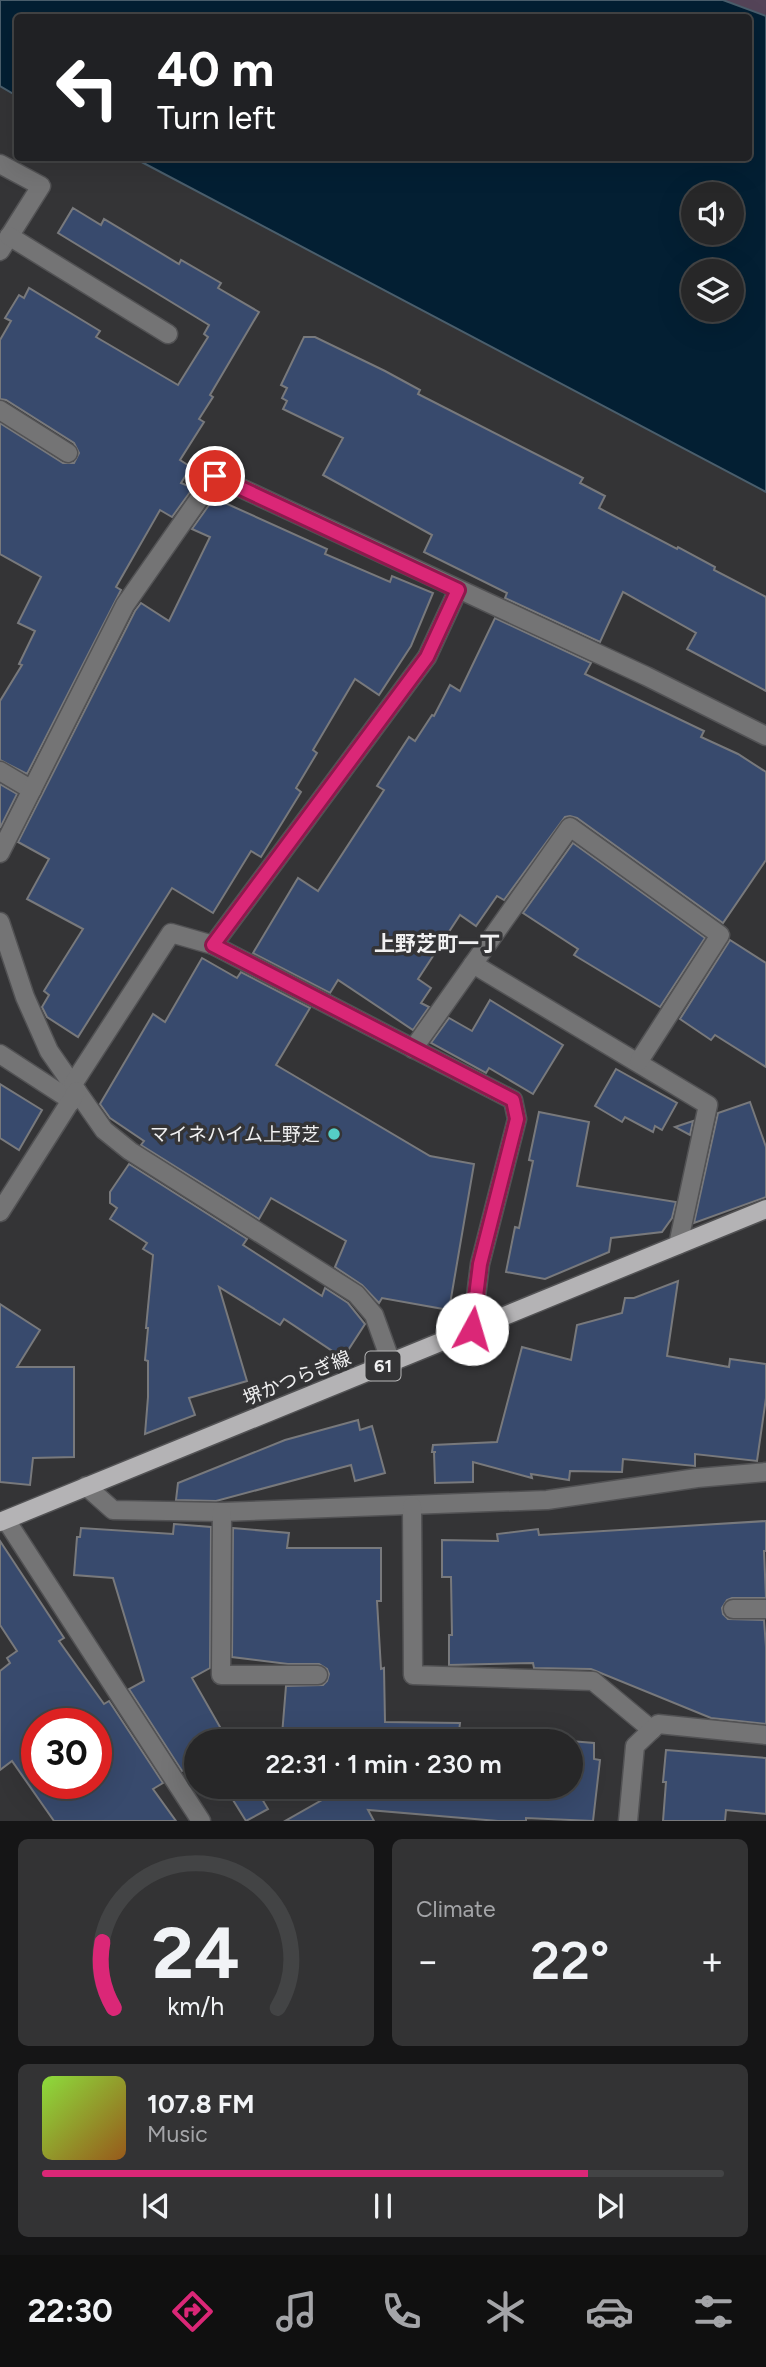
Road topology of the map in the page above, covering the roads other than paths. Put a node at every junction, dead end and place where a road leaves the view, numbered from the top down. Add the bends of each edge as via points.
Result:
1 (0, 164) edge
2 (5, 244) edge
3 (168, 334) dead end
4 (0, 410) edge
5 (68, 453) dead end
6 (458, 590) junction
7 (766, 736) edge
8 (0, 771) edge
9 (32, 790) junction
10 (0, 853) edge
11 (0, 922) edge
12 (213, 945) junction
13 (474, 964) junction
14 (413, 1049) junction
15 (0, 1054) edge
16 (639, 1061) junction
17 (74, 1092) junction
18 (766, 1209) edge
19 (0, 1212) edge
20 (678, 1245) junction
21 (472, 1329) junction
22 (391, 1362) junction
23 (766, 1472) edge
24 (86, 1486) junction
25 (412, 1506) junction
26 (222, 1512) junction
27 (3, 1521) edge
28 (733, 1609) dead end
29 (766, 1609) edge
30 (318, 1675) dead end
31 (652, 1730) junction
32 (766, 1735) edge
33 (201, 1821) edge
34 (628, 1821) edge

1 - 2 street via 41,186
2 - 3 street
4 - 5 street
6 - 7 street
6 - 9 street via 215,476 125,605
6 - 12 street via 427,657
8 - 9 street
9 - 10 street
11 - 17 street via 25,997
12 - 14 street
12 - 17 street via 171,933
13 - 14 street
13 - 16 street
13 - 16 street via 570,827 720,935
14 - 21 street via 513,1100 517,1119 480,1264
15 - 17 street
16 - 20 street via 708,1105
17 - 19 street
17 - 22 street via 104,1130 130,1151 356,1294 374,1315
18 - 20 main road, 堺かつらぎ線 / 61
20 - 21 main road, 堺かつらぎ線 / 61
21 - 22 main road, 堺かつらぎ線 / 61
22 - 24 main road, 堺かつらぎ線 / 61
23 - 25 street via 547,1500
24 - 26 street via 113,1510
24 - 27 main road, 堺かつらぎ線 / 61
25 - 26 street
25 - 31 street via 412,1675 593,1681
26 - 30 street via 221,1675
27 - 33 street
28 - 29 street
31 - 32 street via 658,1724
31 - 34 street via 635,1746

